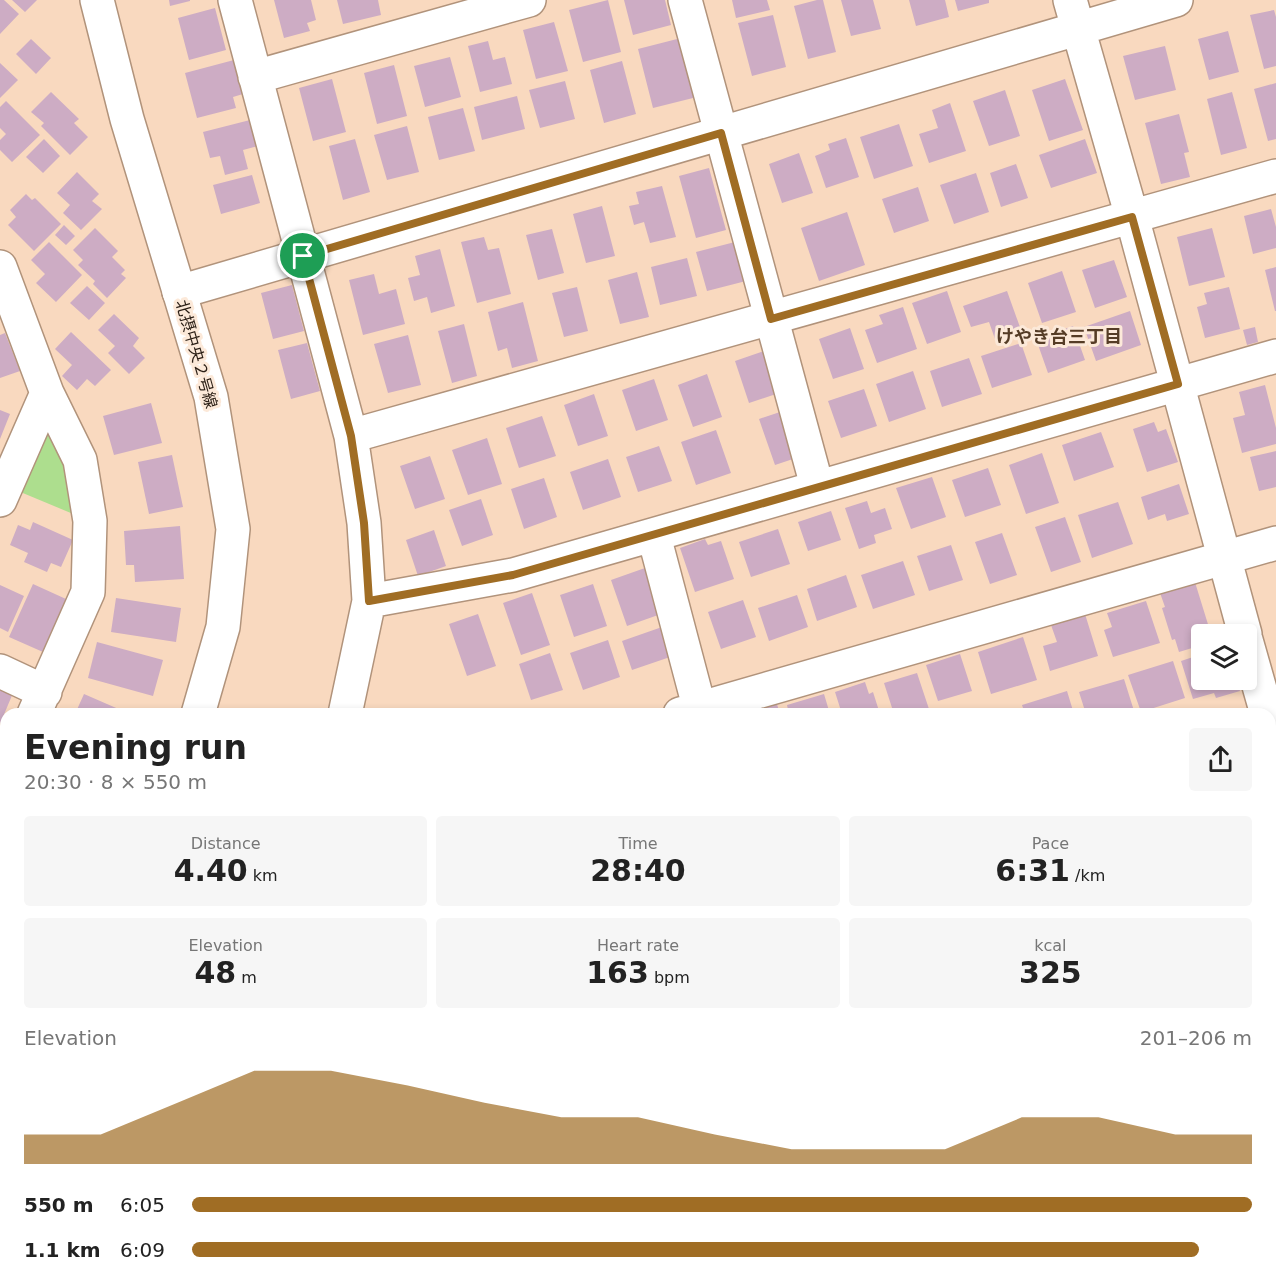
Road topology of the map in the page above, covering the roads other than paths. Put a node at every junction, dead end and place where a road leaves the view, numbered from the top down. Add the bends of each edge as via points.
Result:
1 (97, 0) edge
2 (235, 0) edge
3 (530, 0) edge
4 (685, 0) edge
5 (1176, 0) edge
6 (1074, 14) edge
7 (255, 77) junction
8 (721, 133) junction
9 (1276, 176) edge
10 (1132, 217) junction
11 (303, 256) junction
12 (0, 267) edge
13 (179, 292) junction
14 (771, 319) junction
15 (1276, 356) edge
16 (1178, 384) junction
17 (47, 393) junction
18 (351, 436) junction
19 (817, 486) junction
20 (2, 490) edge
21 (654, 536) junction
22 (1276, 543) edge
23 (1224, 558) junction
24 (369, 601) junction
25 (1242, 624) edge
26 (0, 671) edge
27 (1257, 679) edge
28 (39, 703) edge
29 (200, 708) edge
30 (346, 708) edge
31 (693, 708) edge
32 (708, 708) edge
33 (1265, 708) edge

1 - 13 street, 北摂中央２号線 via 127,119
2 - 7 street
3 - 7 street
4 - 8 street
5 - 6 street
6 - 8 street
6 - 10 street
7 - 11 street
8 - 11 street
8 - 14 street
9 - 10 street
10 - 14 street
10 - 16 street
11 - 13 street
11 - 18 street
12 - 17 street
13 - 29 street, 北摂中央２号線 via 211,398 233,529 224,627
14 - 18 street
14 - 19 street
15 - 16 street
16 - 19 street
16 - 23 street
17 - 20 street
17 - 28 street via 80,460 90,521 88,592
18 - 24 street via 364,523
19 - 21 street
21 - 24 street via 513,575
21 - 31 street
22 - 23 street
23 - 25 street
23 - 32 street
24 - 30 street
26 - 28 street
27 - 33 street

